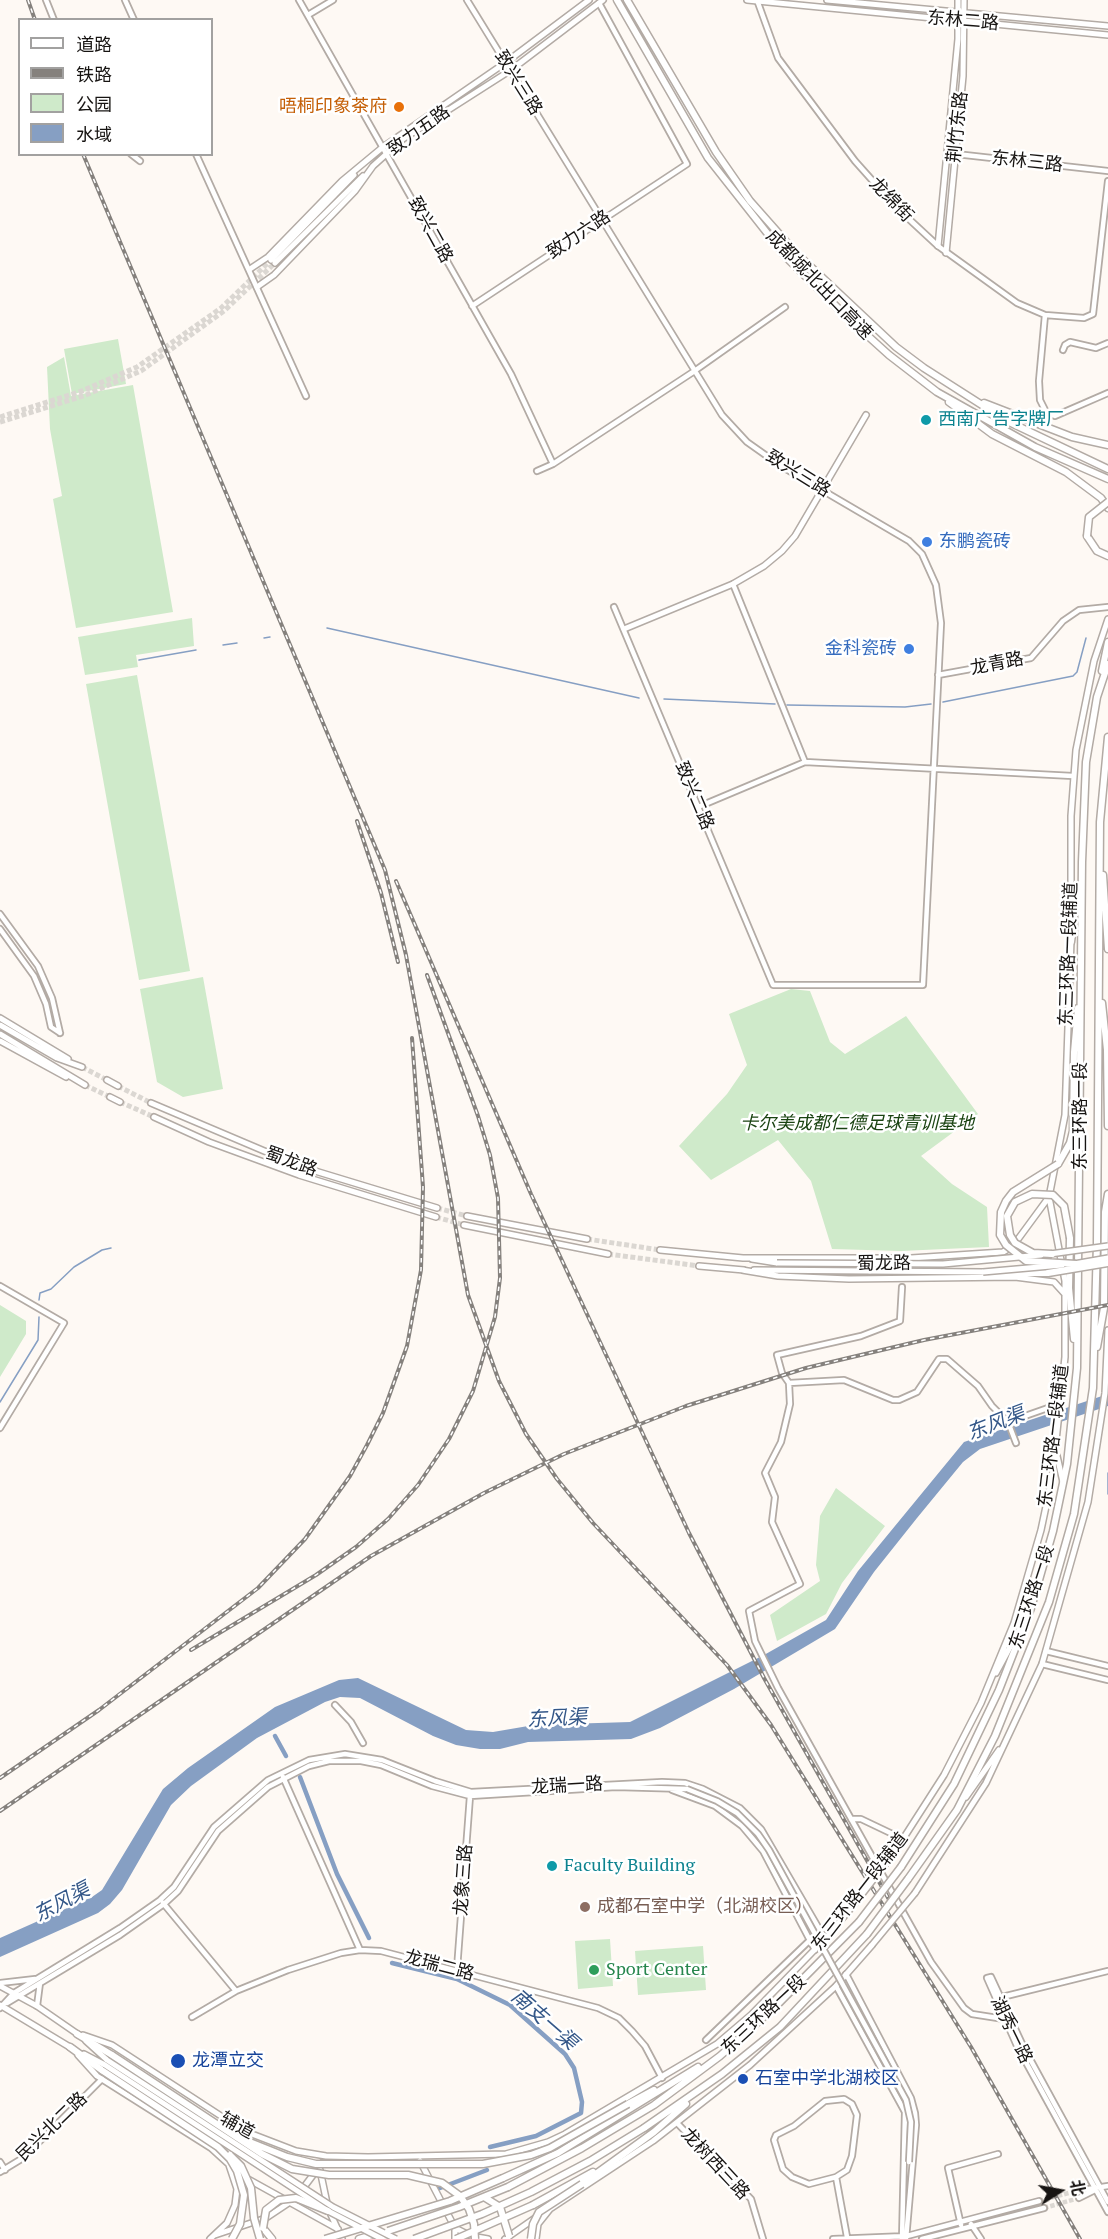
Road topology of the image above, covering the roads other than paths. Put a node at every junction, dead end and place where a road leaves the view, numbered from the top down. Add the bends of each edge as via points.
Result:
1 (46, 0) edge
2 (125, 0) edge
3 (299, 0) edge
4 (333, 0) edge
5 (468, 0) edge
6 (589, 0) edge
7 (617, 0) edge
8 (747, 0) edge
9 (827, 0) edge
10 (958, 0) edge
11 (964, 0) edge
12 (601, 1) edge
13 (758, 1) edge
14 (629, 2) edge
15 (962, 13) junction
16 (308, 15) junction
17 (53, 18) edge
18 (133, 18) edge
19 (962, 21) junction
20 (1108, 26) edge
21 (1108, 35) edge
22 (505, 63) junction
23 (511, 70) junction
24 (383, 147) junction
25 (387, 153) junction
26 (947, 153) junction
27 (955, 154) junction
28 (133, 156) edge
29 (197, 156) edge
30 (140, 160) dead end
31 (373, 166) junction
32 (1108, 171) edge
33 (1108, 181) edge
34 (602, 220) junction
35 (938, 246) junction
36 (946, 253) junction
37 (271, 260) junction
38 (250, 269) junction
39 (280, 269) junction
40 (257, 286) junction
41 (472, 306) junction
42 (785, 307) dead end
43 (1045, 315) junction
44 (1108, 343) edge
45 (1064, 350) dead end
46 (693, 372) junction
47 (937, 392) junction
48 (1108, 393) edge
49 (306, 396) dead end
50 (969, 398) junction
51 (866, 415) dead end
52 (1108, 445) edge
53 (553, 464) junction
54 (1105, 468) edge
55 (537, 471) dead end
56 (1108, 479) edge
57 (823, 490) junction
58 (1108, 502) edge
59 (1108, 508) edge
60 (1108, 556) edge
61 (733, 584) junction
62 (614, 607) dead end
63 (1108, 607) edge
64 (1108, 619) edge
65 (624, 629) junction
66 (1108, 642) edge
67 (1108, 664) edge
68 (938, 675) junction
69 (1097, 696) junction
70 (1108, 737) edge
71 (805, 762) junction
72 (932, 768) junction
73 (1074, 776) junction
74 (698, 807) junction
75 (1100, 822) junction
76 (1082, 862) junction
77 (0, 914) edge
78 (0, 929) edge
79 (1071, 942) junction
80 (1108, 949) edge
81 (1099, 970) junction
82 (1082, 972) junction
83 (773, 985) joint
84 (0, 1018) edge
85 (0, 1025) edge
86 (0, 1034) edge
87 (0, 1041) edge
88 (75, 1063) junction
89 (82, 1067) tunnel mouth
90 (107, 1080) tunnel mouth
91 (76, 1081) junction
92 (85, 1085) tunnel mouth
93 (118, 1086) tunnel mouth
94 (110, 1097) tunnel mouth
95 (1107, 1101) edge
96 (120, 1102) tunnel mouth
97 (151, 1103) tunnel mouth
98 (154, 1117) tunnel mouth
99 (1108, 1126) edge
100 (1108, 1194) edge
101 (1049, 1197) junction
102 (437, 1208) tunnel mouth
103 (467, 1216) tunnel mouth
104 (435, 1217) tunnel mouth
105 (464, 1225) tunnel mouth
106 (587, 1239) tunnel mouth
107 (1108, 1246) edge
108 (660, 1250) tunnel mouth
109 (608, 1254) tunnel mouth
110 (1052, 1254) junction
111 (742, 1258) junction
112 (1108, 1258) edge
113 (1108, 1263) edge
114 (1076, 1264) junction
115 (699, 1266) tunnel mouth
116 (742, 1270) junction
117 (983, 1272) junction
118 (0, 1286) edge
119 (902, 1287) dead end
120 (1065, 1293) junction
121 (1108, 1330) edge
122 (1077, 1368) junction
123 (1093, 1368) junction
124 (789, 1383) junction
125 (1106, 1389) edge
126 (1061, 1405) junction
127 (1008, 1422) junction
128 (0, 1428) edge
129 (1016, 1443) dead end
130 (1056, 1451) junction
131 (1063, 1483) junction
132 (1030, 1608) junction
133 (1046, 1651) junction
134 (1042, 1664) junction
135 (1108, 1666) edge
136 (1108, 1680) edge
137 (981, 1703) junction
138 (335, 1705) dead end
139 (1008, 1738) junction
140 (363, 1743) dead end
141 (281, 1775) junction
142 (662, 1785) junction
143 (471, 1794) junction
144 (957, 1810) junction
145 (851, 1819) junction
146 (903, 1839) junction
147 (162, 1902) junction
148 (825, 1939) junction
149 (810, 1940) junction
150 (360, 1950) junction
151 (815, 1950) junction
152 (457, 1969) junction
153 (1108, 1971) edge
154 (846, 1974) junction
155 (39, 1981) junction
156 (0, 1984) edge
157 (836, 1986) junction
158 (236, 1991) junction
159 (16, 1995) junction
160 (998, 1998) junction
161 (1, 2006) edge
162 (37, 2006) junction
163 (192, 2017) dead end
164 (1004, 2019) junction
165 (77, 2034) junction
166 (706, 2040) dead end
167 (70, 2047) joint
168 (720, 2056) junction
169 (104, 2069) junction
170 (662, 2078) junction
171 (709, 2083) junction
172 (631, 2110) junction
173 (677, 2123) junction
174 (236, 2137) junction
175 (218, 2147) junction
176 (998, 2154) dead end
177 (326, 2156) junction
178 (418, 2157) junction
179 (617, 2158) junction
180 (0, 2162) edge
181 (228, 2164) junction
182 (320, 2169) junction
183 (2, 2171) edge
184 (908, 2176) junction
185 (836, 2177) junction
186 (1108, 2186) edge
187 (1098, 2189) junction
188 (1076, 2191) tunnel mouth
189 (470, 2194) junction
190 (1079, 2198) tunnel mouth
191 (1039, 2201) tunnel mouth
192 (1108, 2202) edge
193 (289, 2204) junction
194 (1044, 2208) tunnel mouth
195 (550, 2209) junction
196 (328, 2211) junction
197 (1108, 2212) edge
198 (968, 2221) junction
199 (960, 2223) junction
200 (972, 2226) junction
201 (455, 2228) junction
202 (338, 2229) junction
203 (962, 2229) junction
204 (212, 2237) edge
205 (847, 2237) junction
206 (904, 2238) edge
207 (232, 2239) edge
208 (260, 2239) edge
209 (272, 2239) edge
210 (325, 2239) edge
211 (342, 2239) edge
212 (359, 2239) edge
213 (382, 2239) edge
214 (396, 2239) edge
215 (414, 2239) edge
216 (456, 2239) edge
217 (475, 2239) edge
218 (488, 2239) edge
219 (505, 2239) edge
220 (510, 2239) edge
221 (531, 2239) edge
222 (536, 2239) edge
223 (763, 2239) edge
224 (833, 2239) edge
225 (922, 2239) edge
226 (981, 2239) edge

1 - 17 street
2 - 18 street
3 - 16 street, 致兴二路
4 - 16 street
5 - 22 street, 致兴三路
6 - 22 main road, 致力五路
7 - 47 highway, 成都城北出口高速 via 708,158 786,257 889,355
8 - 13 main road, 东林二路
9 - 15 main road, 东林二路
10 - 15 main road
11 - 15 main road, 荆竹东路
12 - 23 main road, 致力五路
12 - 34 street, 致力六路 via 687,164
13 - 19 main road, 东林二路
13 - 35 street, 龙绵街 via 778,58 793,80 855,161
14 - 50 highway, 成都城北出口高速 via 700,126 750,201 796,253 896,347
15 - 19 main road, 荆竹东路
15 - 20 main road, 东林二路
16 - 24 street, 致兴二路
19 - 21 main road, 东林二路
19 - 26 main road
19 - 27 main road, 荆竹东路
22 - 23 street, 致兴三路
22 - 24 main road, 致力五路
23 - 25 main road, 致力五路
23 - 34 street, 致兴三路
24 - 25 street, 致兴二路
24 - 37 main road, 致力五路 via 342,181
25 - 31 main road, 致力五路
25 - 41 street, 致兴二路
26 - 27 street, 东林三路
26 - 35 main road
27 - 32 street, 东林三路
27 - 36 main road, 荆竹东路
28 - 30 street
29 - 38 street
31 - 37 main road
31 - 39 main road, 致力五路 via 355,191
33 - 43 street, 龙绵街 via 1093,314 1084,318
34 - 41 street, 致力六路
34 - 46 street, 致兴三路
35 - 36 street, 龙绵街
36 - 43 street, 龙绵街 via 1017,303
37 - 38 main road, 致力五路
37 - 39 main road
38 - 40 street
39 - 40 main road, 致力五路
40 - 49 street
41 - 53 street, 致兴二路 via 511,374
42 - 46 street
43 - 48 street via 1039,381 1040,400 1046,412 1054,416
44 - 45 street via 1096,348 1070,342
46 - 53 street
46 - 57 street, 致兴三路 via 722,415 747,442
47 - 56 highway, 成都城北出口高速 via 1035,447
47 - 59 highway via 992,434 1066,472 1101,498
50 - 52 highway via 1072,437
50 - 54 highway, 成都城北出口高速 via 1007,421
51 - 57 main road
53 - 55 street
57 - 61 main road via 782,551
57 - 68 street, 致兴三路 via 909,541 922,554 940,600
58 - 60 highway, bridge via 1094,510 1086,527 1097,551
61 - 65 main road
61 - 71 street
62 - 65 street, 致兴二路
63 - 68 street, 龙青路 via 1079,610 1063,621 1031,658
64 - 73 main road, 东三环路一段辅道 via 1085,700
65 - 74 street, 致兴二路
66 - 69 highway
67 - 69 highway, 东三环路一段
68 - 72 street, 致兴三路
69 - 76 highway, 东三环路一段 via 1086,762
70 - 75 highway, 东三环路一段
71 - 72 street
71 - 74 street
72 - 73 street
72 - 83 street, 致兴三路 via 923,985
73 - 79 main road, 东三环路一段辅道
74 - 83 street, 致兴二路
75 - 80 highway
75 - 81 highway, 东三环路一段
76 - 79 highway
76 - 82 highway, 东三环路一段
77 - 78 street via 38,966 52,998 60,1033 51,1027 34,976
79 - 101 main road, 东三环路一段辅道 via 1065,1115
81 - 95 highway via 1107,1050
81 - 123 highway, 东三环路一段
82 - 114 highway, bridge via 1070,1143 1058,1164 1013,1192 1000,1212 1000,1235 1026,1261
82 - 122 highway, 东三环路一段
84 - 88 main road
85 - 88 main road via 57,1058
86 - 91 main road
87 - 91 main road
88 - 89 main road
90 - 93 main road
91 - 92 main road
94 - 96 main road
95 - 99 highway
97 - 102 main road, 蜀龙路 via 302,1167
98 - 104 main road, 蜀龙路 via 299,1175
100 - 123 highway via 1104,1308
101 - 111 main road via 1013,1246 1003,1252 911,1258
101 - 120 main road, 东三环路一段辅道
103 - 106 main road
105 - 109 main road
107 - 110 main road, 蜀龙路, bridge
108 - 111 main road, 蜀龙路
110 - 111 main road, 蜀龙路, bridge via 944,1264 777,1263
110 - 122 highway, bridge via 1033,1252 1015,1243 1007,1216 1015,1202 1032,1194 1053,1195 1064,1206 1070,1238 1069,1288
112 - 114 main road, 蜀龙路, bridge
113 - 117 highway, bridge via 1048,1273
114 - 117 main road, 蜀龙路, bridge
115 - 116 main road, 蜀龙路
116 - 117 main road, 蜀龙路
116 - 120 main road via 778,1276 868,1280 1015,1277 1054,1282
118 - 128 street via 64,1323
119 - 124 street via 900,1321 861,1336 777,1355
120 - 126 main road, 东三环路一段辅道
121 - 125 main road
122 - 131 highway, 东三环路一段
123 - 144 highway, 东三环路一段 via 1074,1514 1049,1602 995,1736
124 - 127 street via 844,1380 899,1400 917,1392 935,1362 943,1358 978,1386
124 - 145 street via 790,1404 784,1432 765,1473 775,1497 772,1522 800,1584 749,1611 759,1650
125 - 133 main road via 1081,1534
126 - 127 street
126 - 130 main road, 东三环路一段辅道
127 - 129 street
130 - 131 main road
130 - 137 main road, 东三环路一段辅道 via 1041,1530 1014,1623
131 - 132 highway, 东三环路一段
132 - 137 main road
132 - 168 highway, 东三环路一段, bridge via 999,1690 954,1784 901,1867 859,1922
133 - 134 main road
133 - 135 street
134 - 136 street
134 - 139 main road
137 - 146 main road, 东三环路一段辅道 via 944,1775
138 - 140 street
139 - 144 main road
139 - 154 main road, bridge via 986,1783 915,1893
141 - 143 street, 龙瑞一路 via 329,1761 361,1761 432,1786
141 - 147 street, 龙瑞一路 via 252,1792 214,1827
141 - 150 street
142 - 143 street, 龙瑞一路
142 - 148 street via 685,1783 703,1789 745,1813 772,1845
142 - 149 street via 702,1799 742,1826 763,1851
142 - 184 street, bridge via 687,1789 737,1813 769,1850 906,2100 911,2122
143 - 152 street, 龙象三路
144 - 171 highway, 东三环路一段, bridge via 867,1934 780,2027
145 - 146 street via 861,1819
145 - 164 street via 931,1962 964,2008 972,2014
146 - 148 main road, 东三环路一段辅道, bridge
147 - 155 street, 龙瑞一路
147 - 158 street
148 - 151 main road, 东三环路一段辅道
149 - 151 street
149 - 166 street
150 - 152 street, 龙瑞二路
150 - 158 street, 龙瑞二路 via 288,1970
151 - 170 main road, 东三环路一段辅道 via 734,2029
152 - 170 street, 龙瑞二路 via 568,1997 619,2018 645,2046
153 - 160 street
154 - 157 main road
154 - 184 street via 911,2098 916,2125
155 - 156 street
155 - 159 street, 龙瑞一路
155 - 162 street
156 - 159 main road
157 - 173 main road via 750,2065
157 - 184 street via 905,2112
158 - 163 street, 龙瑞二路
159 - 161 street, 龙瑞一路
159 - 162 main road
160 - 164 street, 湖秀一路
160 - 187 street, 湖秀一路
161 - 167 main road
162 - 165 main road
164 - 187 street, 湖秀一路
165 - 169 main road
165 - 174 highway, bridge
165 - 177 main road, 辅道 via 112,2045 254,2135 296,2151
167 - 169 highway
168 - 172 highway, 东三环路一段
168 - 172 highway
169 - 175 highway, bridge
169 - 181 main road
169 - 183 street, 民兴北二路 via 23,2158
169 - 196 main road, bridge
169 - 214 main road, bridge via 333,2207
170 - 178 main road, 东三环路一段辅道 via 540,2145 506,2154
171 - 179 highway
171 - 215 highway, 东三环路一段, bridge via 590,2161 482,2214
172 - 174 highway, bridge via 531,2155 483,2163 316,2164
172 - 189 highway, bridge via 558,2152
172 - 212 highway, 东三环路一段, bridge via 582,2148 508,2187
173 - 195 main road
173 - 223 street, 龙树西三路 via 751,2199
174 - 217 highway, bridge via 277,2162 309,2173 408,2175 442,2183 469,2209
175 - 207 highway, bridge via 237,2171 244,2195 240,2224
175 - 208 highway, bridge via 247,2176
176 - 199 street via 948,2168
177 - 178 main road, 辅道
177 - 182 main road
178 - 201 main road
179 - 216 highway, bridge via 533,2205
179 - 221 highway, bridge via 539,2212
180 - 183 street
181 - 193 main road
181 - 204 main road via 237,2197 227,2223
182 - 193 main road
182 - 202 main road via 328,2208
184 - 206 street
185 - 185 street via 848,2166 857,2125 856,2110 844,2099 818,2105 774,2140 783,2169 792,2177 809,2184
185 - 205 street
186 - 187 street
187 - 188 street
187 - 190 street
187 - 192 street, 湖秀一路
187 - 197 street, 湖秀一路
189 - 210 highway, bridge
189 - 220 highway, bridge via 493,2200 500,2207
191 - 198 street
193 - 202 main road
193 - 204 main road via 266,2218
194 - 200 street
195 - 219 main road
195 - 222 main road via 538,2224
196 - 209 highway, bridge via 296,2198 276,2201 266,2210 263,2223
196 - 213 main road, bridge
198 - 199 street
198 - 200 street
199 - 203 street
199 - 206 street
200 - 203 street
200 - 226 street
201 - 216 main road
201 - 218 main road
202 - 211 main road
203 - 225 street
205 - 206 street
205 - 224 street

